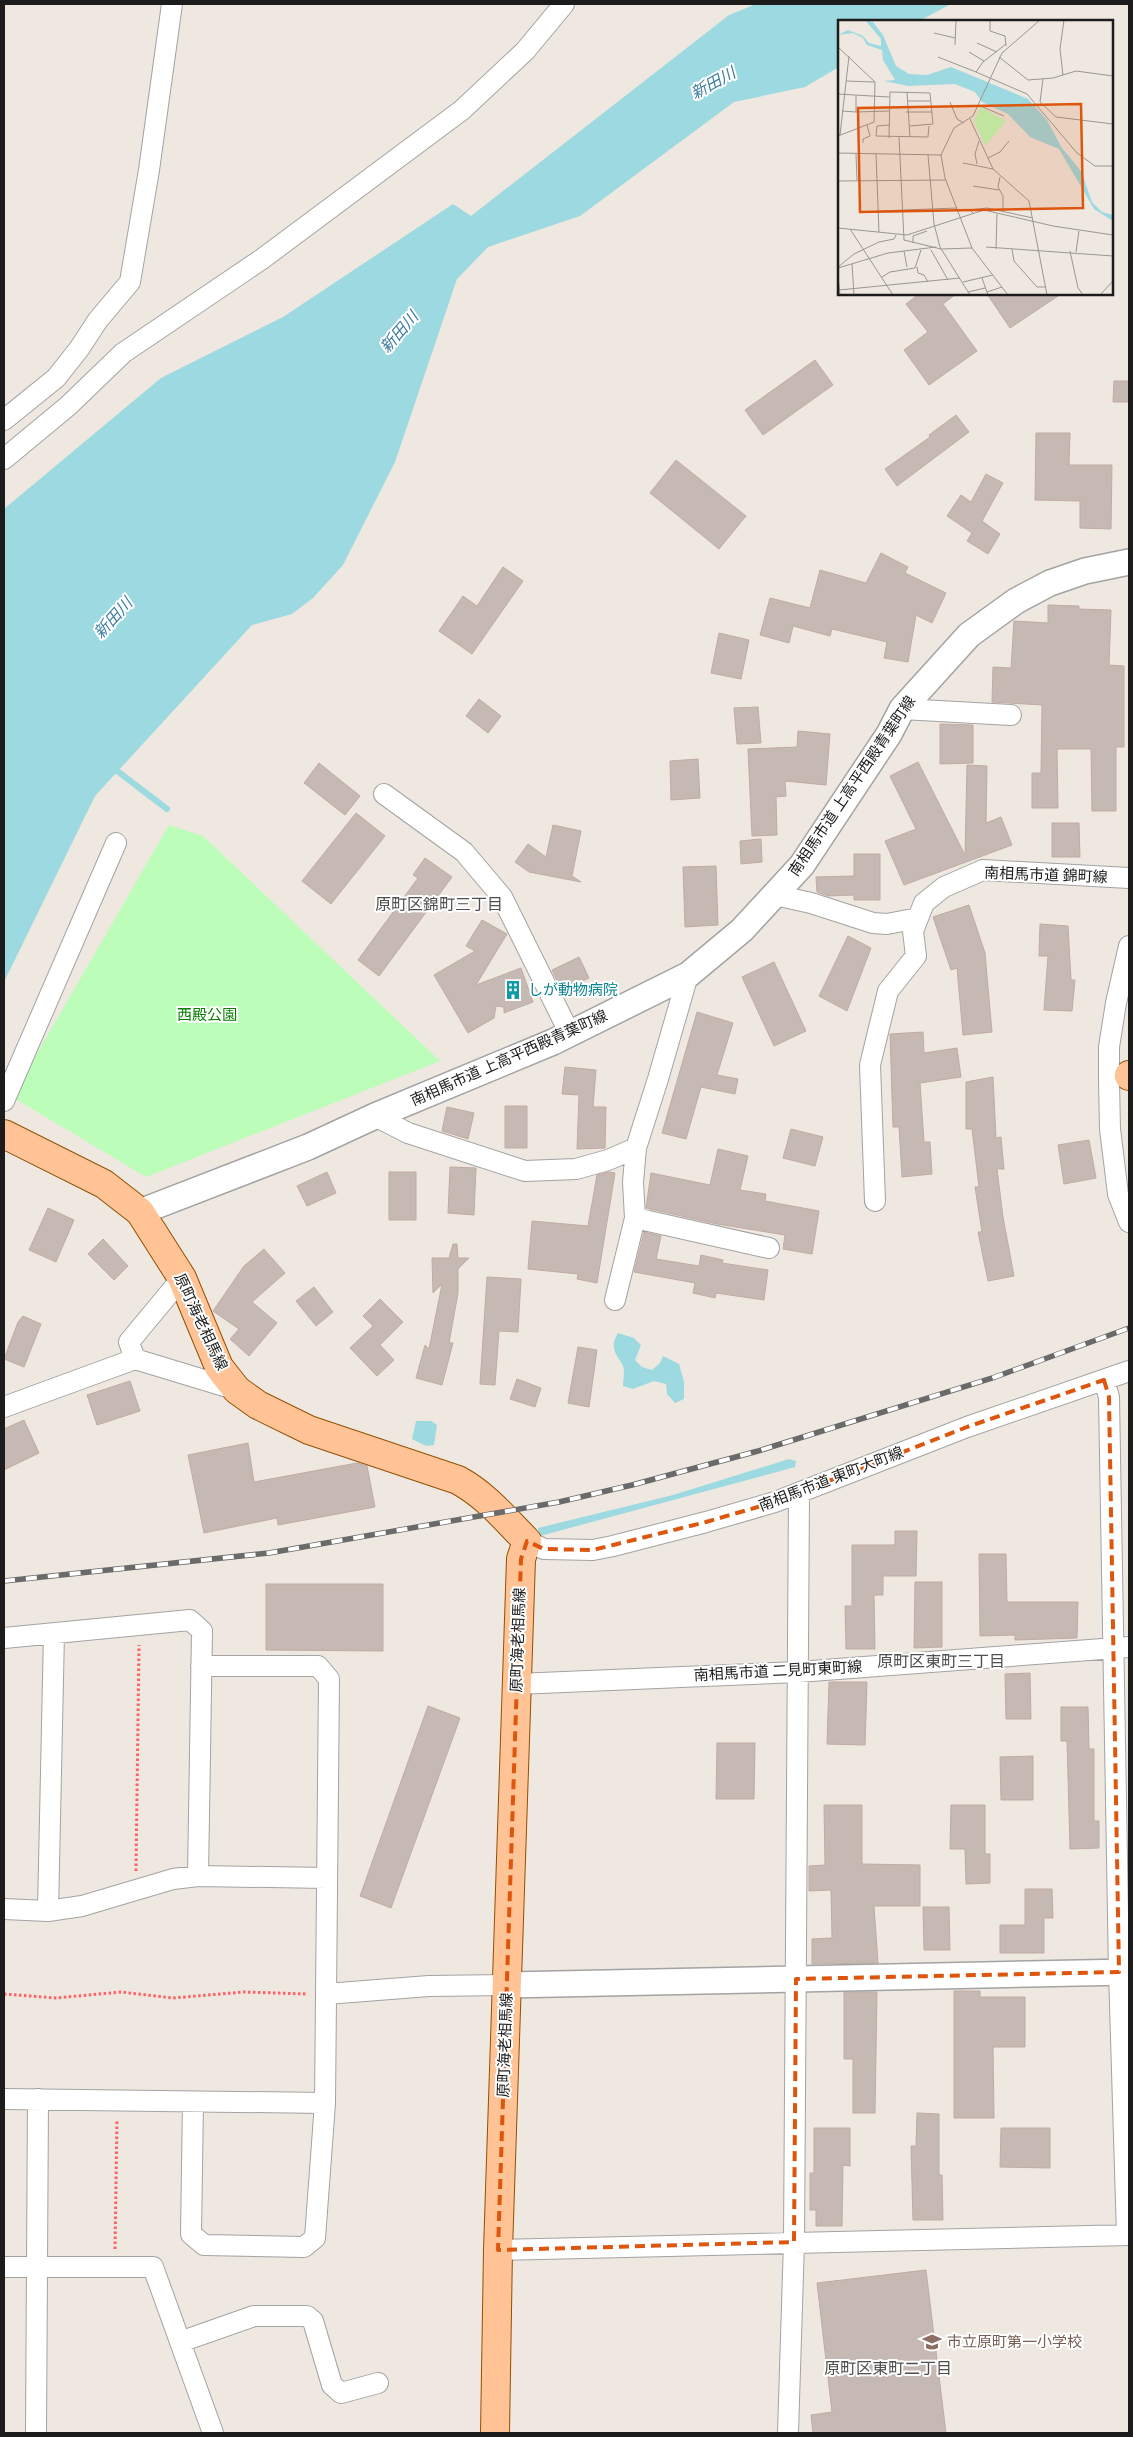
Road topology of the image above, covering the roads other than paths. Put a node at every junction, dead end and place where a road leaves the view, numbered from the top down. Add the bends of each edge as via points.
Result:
1 (172, 4) edge
2 (564, 4) edge
3 (4, 420) edge
4 (4, 459) edge
5 (1129, 562) edge
6 (902, 709) junction
7 (1011, 715) dead end
8 (384, 794) dead end
9 (116, 843) dead end
10 (1129, 878) edge
11 (775, 895) junction
12 (918, 918) junction
13 (1129, 946) edge
14 (688, 975) junction
15 (569, 1032) junction
16 (4, 1101) edge
17 (375, 1116) junction
18 (4, 1134) edge
19 (636, 1148) junction
20 (875, 1201) dead end
21 (140, 1212) junction
22 (635, 1218) junction
23 (1129, 1222) edge
24 (769, 1248) dead end
25 (182, 1278) junction
26 (614, 1300) dead end
27 (135, 1359) junction
28 (1129, 1370) edge
29 (1104, 1380) junction
30 (238, 1390) junction
31 (4, 1407) edge
32 (799, 1493) junction
33 (527, 1541) junction
34 (54, 1633) junction
35 (4, 1638) edge
36 (1122, 1647) edge
37 (201, 1666) junction
38 (798, 1672) junction
39 (517, 1684) junction
40 (198, 1876) junction
41 (327, 1878) junction
42 (4, 1909) edge
43 (48, 1911) junction
44 (1124, 1972) edge
45 (796, 1979) junction
46 (507, 1985) junction
47 (326, 1994) junction
48 (4, 2099) edge
49 (38, 2099) junction
50 (193, 2102) junction
51 (325, 2102) junction
52 (1128, 2235) edge
53 (794, 2242) junction
54 (498, 2250) junction
55 (4, 2267) edge
56 (36, 2267) junction
57 (180, 2342) junction
58 (378, 2383) dead end
59 (36, 2433) edge
60 (213, 2433) edge
61 (495, 2433) edge
62 (788, 2433) edge

1 - 3 street via 130,282 56,378
2 - 4 street via 525,51 462,110 262,259 123,353 68,406
5 - 6 street, 南相馬市道 上高平西殿青葉町線 via 1076,574 1016,601 969,635
6 - 7 street
6 - 11 street, 南相馬市道 上高平西殿青葉町線 via 889,734 802,865
8 - 15 street via 464,852 502,897
9 - 16 street
10 - 12 street, 南相馬市道 錦町線 via 982,870 944,888 924,903
11 - 12 street via 873,923 887,924
11 - 14 street, 南相馬市道 上高平西殿青葉町線 via 742,930
12 - 20 street via 913,932 916,956 888,991 870,1065
13 - 23 street via 1114,1012 1109,1082 1110,1129 1118,1194
14 - 15 street, 南相馬市道 上高平西殿青葉町線
14 - 19 street
15 - 17 street, 南相馬市道 上高平西殿青葉町線 via 553,1042
17 - 19 street via 408,1133 525,1171 576,1169
17 - 21 street, 南相馬市道 上高平西殿青葉町線 via 308,1147
18 - 21 main road, 原町海老相馬線 via 104,1184
19 - 22 street via 633,1182
21 - 25 main road, 原町海老相馬線
22 - 24 street
22 - 26 street
25 - 27 street via 129,1342
25 - 30 main road, 原町海老相馬線 via 219,1367
27 - 30 street
27 - 31 street
28 - 29 street, 南相馬市道 東町大町線
29 - 32 street, 南相馬市道 東町大町線 via 967,1427
29 - 36 street via 1109,1397
30 - 33 main road, 原町海老相馬線 via 273,1414 309,1430 458,1480 477,1490
32 - 33 street, 南相馬市道 東町大町線 via 706,1522 612,1546 544,1549
32 - 38 street
33 - 39 main road, 原町海老相馬線 via 521,1559
34 - 35 street
34 - 37 street via 190,1620 202,1631
34 - 43 street
36 - 38 street, 南相馬市道 二見町東町線
36 - 44 street
37 - 40 street
37 - 41 street via 318,1666 329,1679
38 - 39 street, 南相馬市道 二見町東町線
38 - 45 street
39 - 46 main road, 原町海老相馬線
40 - 41 street
40 - 43 street via 136,1889 82,1906
41 - 47 street
42 - 43 street
44 - 45 street
44 - 52 street
45 - 46 street
45 - 53 street
46 - 47 street via 429,1986
46 - 54 main road, 原町海老相馬線
47 - 51 street
48 - 49 street
49 - 50 street
49 - 56 street
50 - 51 street
50 - 51 street via 191,2234 204,2245 304,2247 315,2238
52 - 53 street
53 - 54 street
53 - 62 street
54 - 61 main road, 原町海老相馬線
55 - 56 street
56 - 57 street via 152,2267
56 - 59 street
57 - 58 street via 254,2316 307,2316 313,2322 332,2385 341,2393
57 - 60 street

